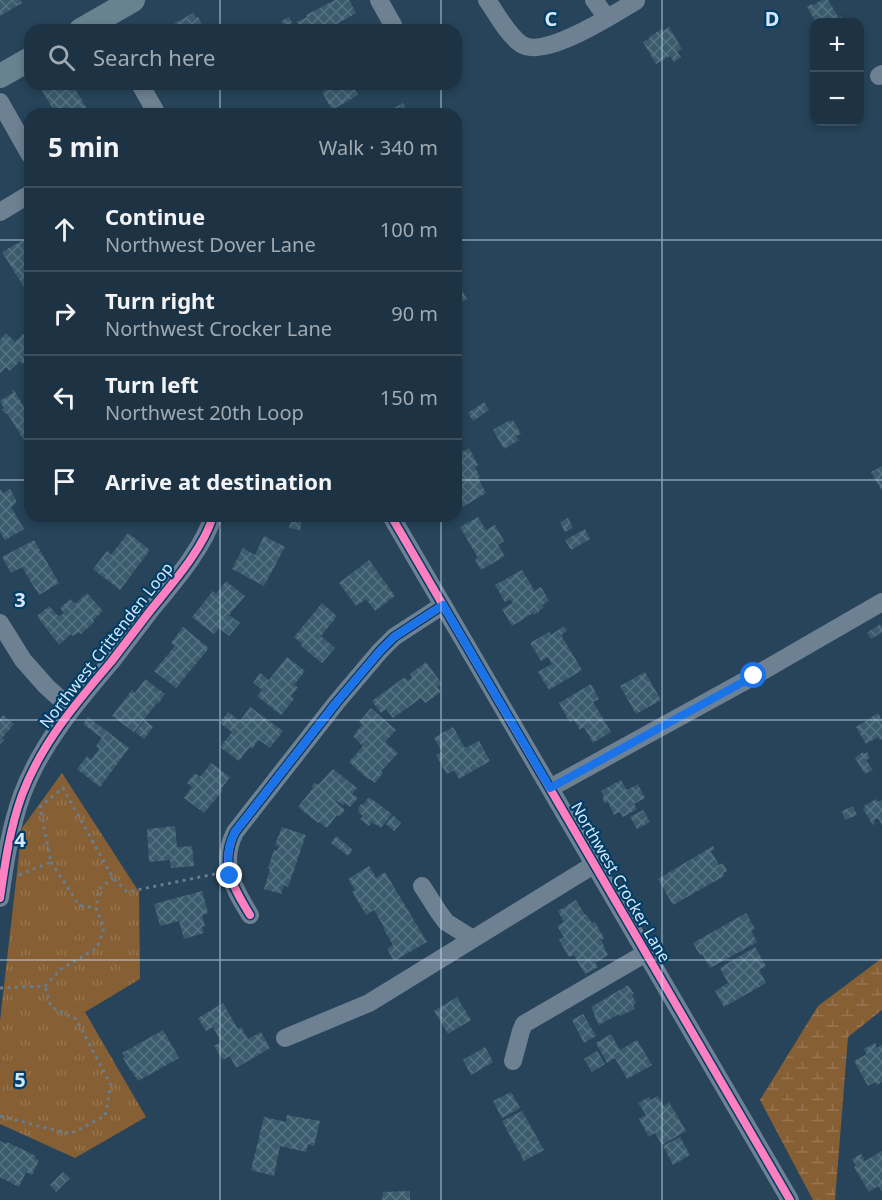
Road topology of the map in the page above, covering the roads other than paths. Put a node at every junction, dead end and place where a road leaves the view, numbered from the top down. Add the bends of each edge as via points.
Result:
1 (134, 0) edge
2 (379, 0) edge
3 (487, 0) edge
4 (594, 0) edge
5 (636, 1) edge
6 (607, 18) junction
7 (105, 24) edge
8 (392, 24) edge
9 (24, 62) edge
10 (0, 76) edge
11 (144, 90) edge
12 (0, 102) edge
13 (154, 108) edge
14 (24, 144) edge
15 (24, 198) edge
16 (0, 212) edge
17 (212, 522) edge
18 (395, 522) edge
19 (882, 602) edge
20 (443, 605) junction
21 (0, 623) edge
22 (71, 709) junction
23 (550, 788) junction
24 (595, 864) junction
25 (422, 886) dead end
26 (0, 898) edge
27 (250, 915) dead end
28 (473, 939) junction
29 (646, 953) junction
30 (285, 1038) dead end
31 (513, 1061) dead end
32 (790, 1200) edge

1 - 7 main road
2 - 8 street
3 - 6 street via 509,32 522,45 536,49
4 - 6 street
5 - 6 street
9 - 10 main road
11 - 13 street
12 - 14 street
15 - 16 street
17 - 22 street, Northwest Crittenden Loop via 196,551
18 - 20 street, Northwest Crocker Lane
19 - 23 street
20 - 23 street, Northwest Crocker Lane
20 - 27 street via 394,637 380,651 235,832 228,852 229,871 234,889
21 - 22 street via 23,660
22 - 26 street, Northwest Crittenden Loop via 22,795 9,839
23 - 24 street, Northwest Crocker Lane
24 - 28 street
24 - 29 street, Northwest Crocker Lane
25 - 28 street via 446,922
28 - 30 street via 369,1003
29 - 31 street via 524,1024
29 - 32 street, Northwest Crocker Lane

